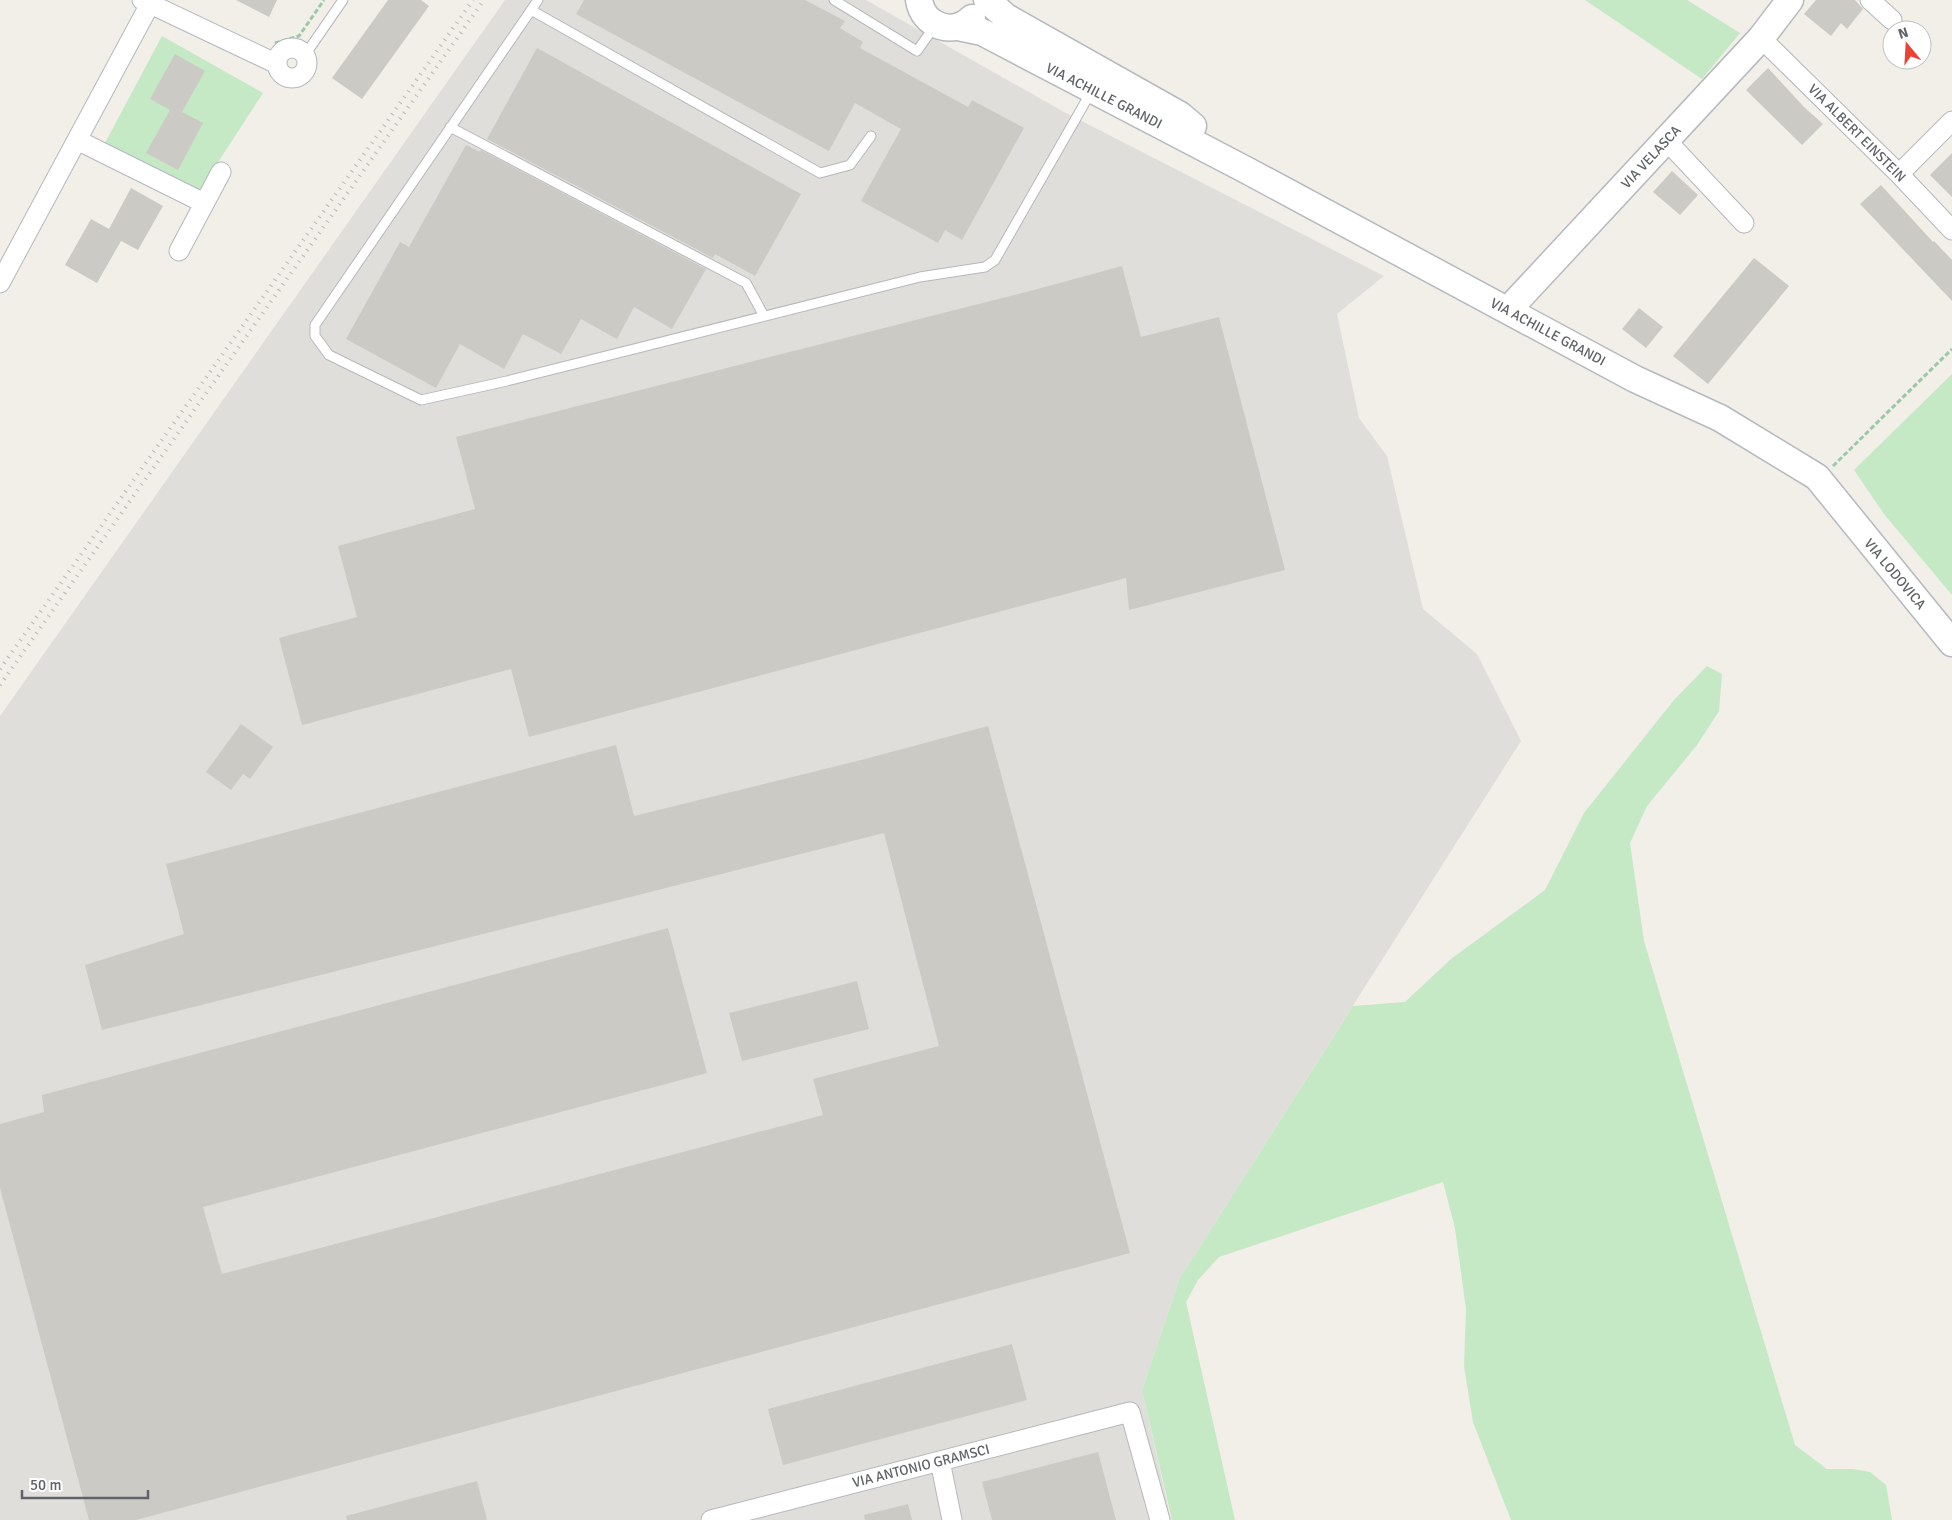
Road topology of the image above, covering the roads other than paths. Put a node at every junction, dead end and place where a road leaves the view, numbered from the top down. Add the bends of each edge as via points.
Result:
1 (343, 0) edge
2 (538, 0) edge
3 (834, 0) edge
4 (980, 0) edge
5 (987, 0) edge
6 (1790, 0) edge
7 (1870, 0) edge
8 (146, 2) edge
9 (531, 10) junction
10 (929, 12) edge
11 (1892, 20) dead end
12 (1761, 38) junction
13 (305, 55) joint
14 (1093, 90) junction
15 (1952, 121) edge
16 (450, 127) junction
17 (871, 136) dead end
18 (76, 140) junction
19 (1666, 140) junction
20 (1248, 171) junction
21 (221, 172) dead end
22 (1899, 174) junction
23 (204, 203) junction
24 (1744, 222) dead end
25 (1952, 230) edge
26 (179, 252) dead end
27 (0, 283) edge
28 (1508, 310) junction
29 (764, 316) junction
30 (1838, 504) joint
31 (1952, 643) edge
32 (940, 1461) junction
33 (711, 1520) edge
34 (952, 1520) edge
35 (1160, 1520) edge

1 - 13 lane
2 - 9 lane
3 - 10 lane via 917,51
4 - 10 street via 975,16 967,23
5 - 20 street, VIA ACHILLE GRANDI via 1006,17 1180,115
6 - 12 street, VIA VELASCA
7 - 11 street
8 - 13 street via 278,64 280,55 287,49 297,49
8 - 18 street
9 - 16 lane
9 - 17 lane via 820,173 850,165
10 - 14 street, VIA ACHILLE GRANDI via 982,32
12 - 19 street, VIA VELASCA
12 - 22 street, VIA ALBERT EINSTEIN
14 - 20 street, VIA ACHILLE GRANDI
14 - 29 lane via 995,260 985,267 920,277
15 - 22 street
16 - 29 lane via 746,284
16 - 29 lane via 314,325 315,336 329,355 421,400
18 - 23 street
18 - 27 street
19 - 24 street
19 - 28 street, VIA VELASCA
20 - 28 street, VIA ACHILLE GRANDI
21 - 23 street
22 - 25 street, VIA ALBERT EINSTEIN
23 - 26 street
28 - 30 street, VIA ACHILLE GRANDI via 1635,379 1720,418 1816,477
30 - 31 street, VIA LODOVICA
32 - 33 street, VIA ANTONIO GRAMSCI
32 - 34 street
32 - 35 street, VIA ANTONIO GRAMSCI via 1130,1412

